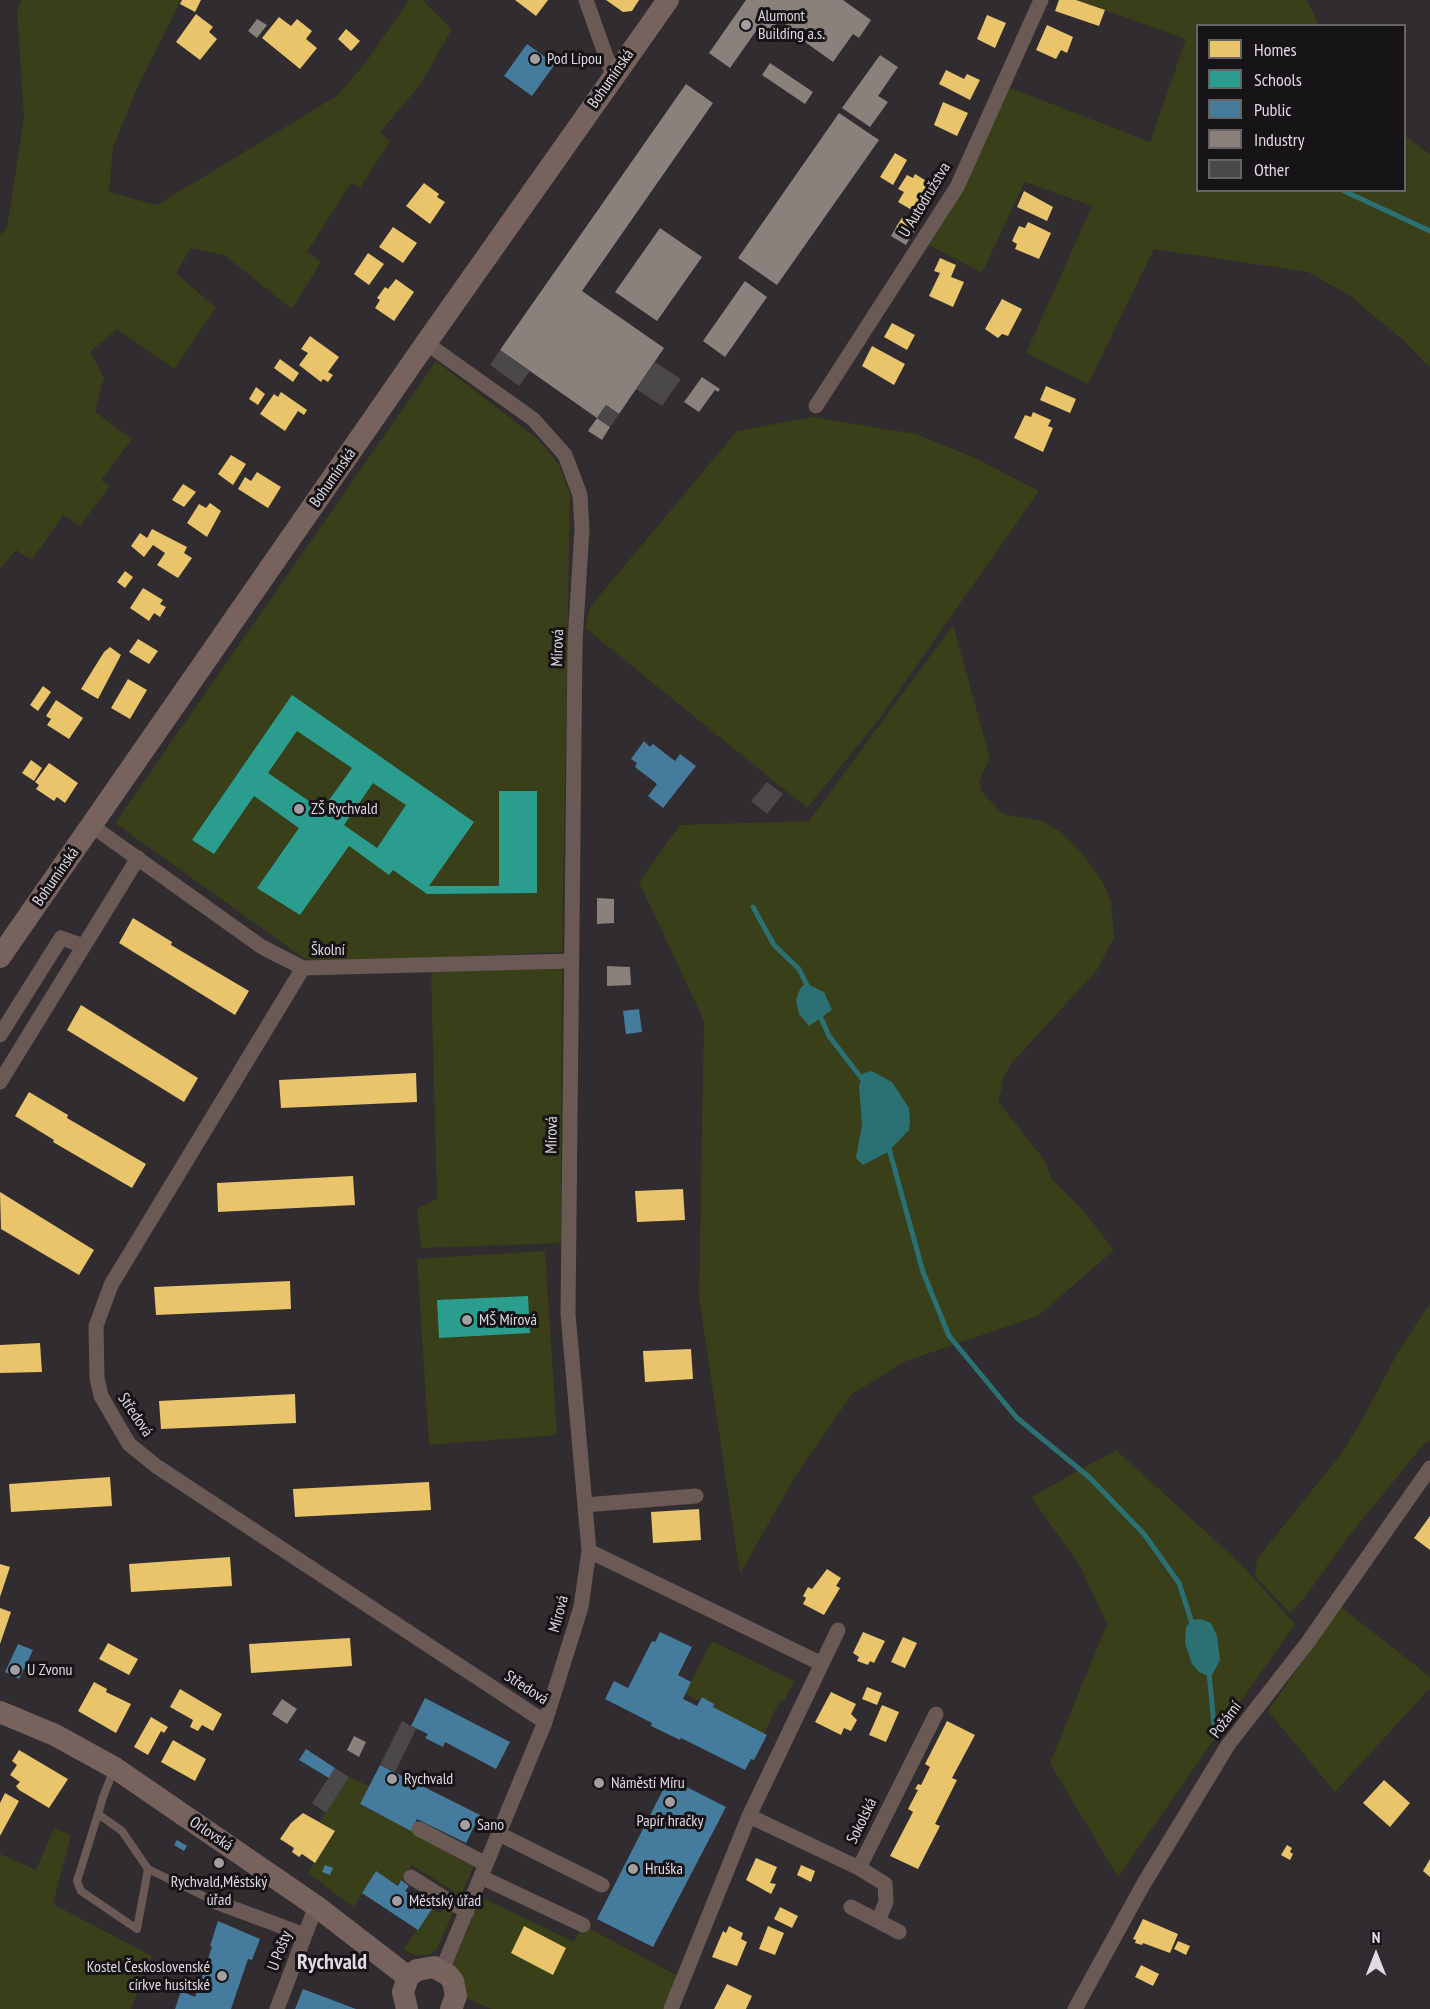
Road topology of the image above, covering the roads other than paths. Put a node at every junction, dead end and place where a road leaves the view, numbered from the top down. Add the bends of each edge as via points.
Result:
1 (586, 0) edge
2 (668, 0) edge
3 (1041, 0) edge
4 (614, 76) junction
5 (426, 343) junction
6 (816, 406) dead end
7 (92, 826) junction
8 (138, 858) junction
9 (84, 946) junction
10 (0, 957) edge
11 (571, 961) junction
12 (303, 968) junction
13 (0, 1035) edge
14 (0, 1082) edge
15 (1430, 1468) edge
16 (696, 1496) dead end
17 (585, 1505) junction
18 (589, 1551) junction
19 (838, 1630) dead end
20 (820, 1663) junction
21 (0, 1712) edge
22 (936, 1714) dead end
23 (545, 1722) junction
24 (114, 1768) junction
25 (98, 1814) junction
26 (749, 1816) junction
27 (419, 1829) dead end
28 (499, 1834) junction
29 (859, 1868) junction
30 (148, 1869) junction
31 (484, 1870) junction
32 (411, 1877) dead end
33 (602, 1885) dead end
34 (216, 1902) joint
35 (316, 1906) junction
36 (851, 1907) dead end
37 (466, 1912) junction
38 (878, 1921) junction
39 (583, 1925) dead end
40 (899, 1932) dead end
41 (305, 1935) junction
42 (442, 1970) junction
43 (408, 1977) junction
44 (456, 2007) edge
45 (277, 2009) edge
46 (407, 2009) edge
47 (670, 2009) edge
48 (1075, 2009) edge

1 - 4 street
2 - 4 main road, Bohumínská
3 - 6 street, U Autodružstva via 957,187
4 - 5 main road, Bohumínská
5 - 7 main road, Bohumínská
5 - 11 street, Mírová via 533,419 565,455 580,495
7 - 8 street, Školní
7 - 10 main road, Bohumínská
8 - 9 street
8 - 12 street, Školní via 262,947
9 - 13 street via 61,938
9 - 14 street
11 - 12 street, Školní
11 - 17 street, Mírová via 568,1314
12 - 23 street, Středová via 111,1285 96,1326 101,1396 129,1444 156,1466
15 - 48 street, Požární via 1308,1642 1228,1745 1143,1885
16 - 17 street
17 - 18 street, Mírová
18 - 20 street
18 - 23 street, Mírová via 581,1607
19 - 20 street
20 - 26 street
21 - 24 main road, Orlovská
22 - 29 street, Sokolská
23 - 28 street, Mírová
24 - 25 lane
24 - 35 main road, Orlovská
25 - 30 lane via 122,1831
25 - 30 lane via 77,1881 81,1891 137,1929
26 - 29 street, Sokolská
26 - 47 street
27 - 31 street
28 - 31 street, Mírová
28 - 33 street
29 - 38 street via 885,1884 886,1902
30 - 34 lane
31 - 37 street, Mírová
31 - 39 street
32 - 37 street
34 - 41 street
35 - 41 street, U Pošty
35 - 43 main road, Orlovská
36 - 38 street
37 - 42 street, Mírová
38 - 40 street
41 - 45 street, U Pošty
42 - 43 main road via 425,1968
42 - 44 main road via 453,1981
43 - 46 main road via 403,1992

